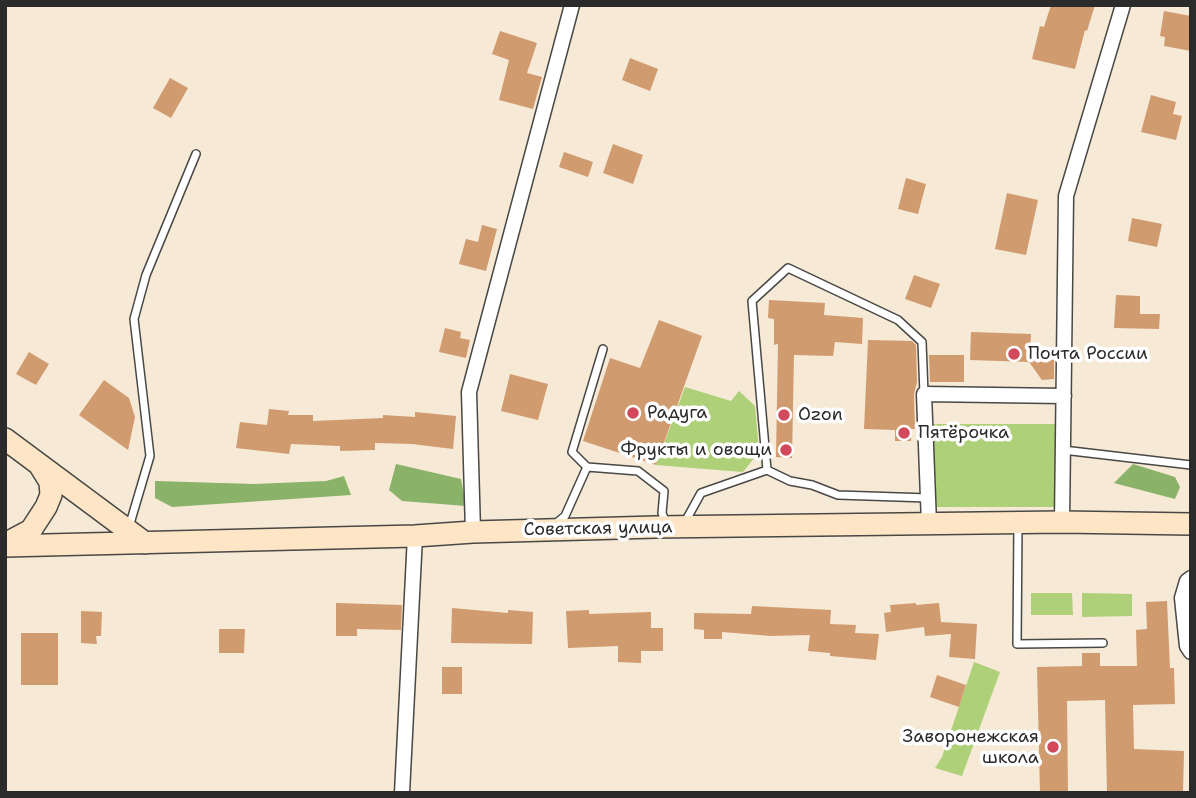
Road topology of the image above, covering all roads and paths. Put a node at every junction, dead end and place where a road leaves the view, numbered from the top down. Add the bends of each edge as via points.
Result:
1 (572, 5) edge
2 (1123, 5) edge
3 (196, 154) dead end
4 (603, 349) dead end
5 (925, 394) junction
6 (1064, 396) junction
7 (5, 439) edge
8 (1062, 450) junction
9 (39, 465) junction
10 (1191, 465) edge
11 (587, 467) junction
12 (767, 470) junction
13 (928, 498) junction
14 (1018, 522) junction
15 (1062, 522) junction
16 (929, 524) junction
17 (1191, 524) edge
18 (675, 527) junction
19 (548, 530) junction
20 (473, 532) junction
21 (415, 536) junction
22 (136, 537) junction
23 (5, 545) edge
24 (1191, 578) edge
25 (1103, 643) dead end
26 (1191, 652) edge
27 (402, 793) edge

1 - 20 street via 469,392
2 - 6 street via 1066,196
3 - 22 lane via 146,275 134,319 150,456
4 - 11 lane via 572,452
5 - 6 street
5 - 12 lane via 922,342 898,320 788,268 752,301
5 - 13 street
6 - 8 street
7 - 9 street
8 - 10 lane
8 - 15 street
9 - 22 street
9 - 23 street via 50,482 46,507 31,530
11 - 18 lane via 639,471 664,491 662,513
11 - 19 lane via 565,516
12 - 13 lane via 838,495
12 - 18 lane via 701,494
13 - 16 street
14 - 15 street, Советская улица
14 - 16 street, Советская улица
14 - 25 lane via 1017,644
15 - 17 street, Советская улица
16 - 18 street, Советская улица
18 - 19 street, Советская улица
19 - 20 street, Советская улица
20 - 21 street, Советская улица
21 - 22 street, Советская улица
21 - 27 street
22 - 23 street, Советская улица
24 - 26 street via 1182,598

